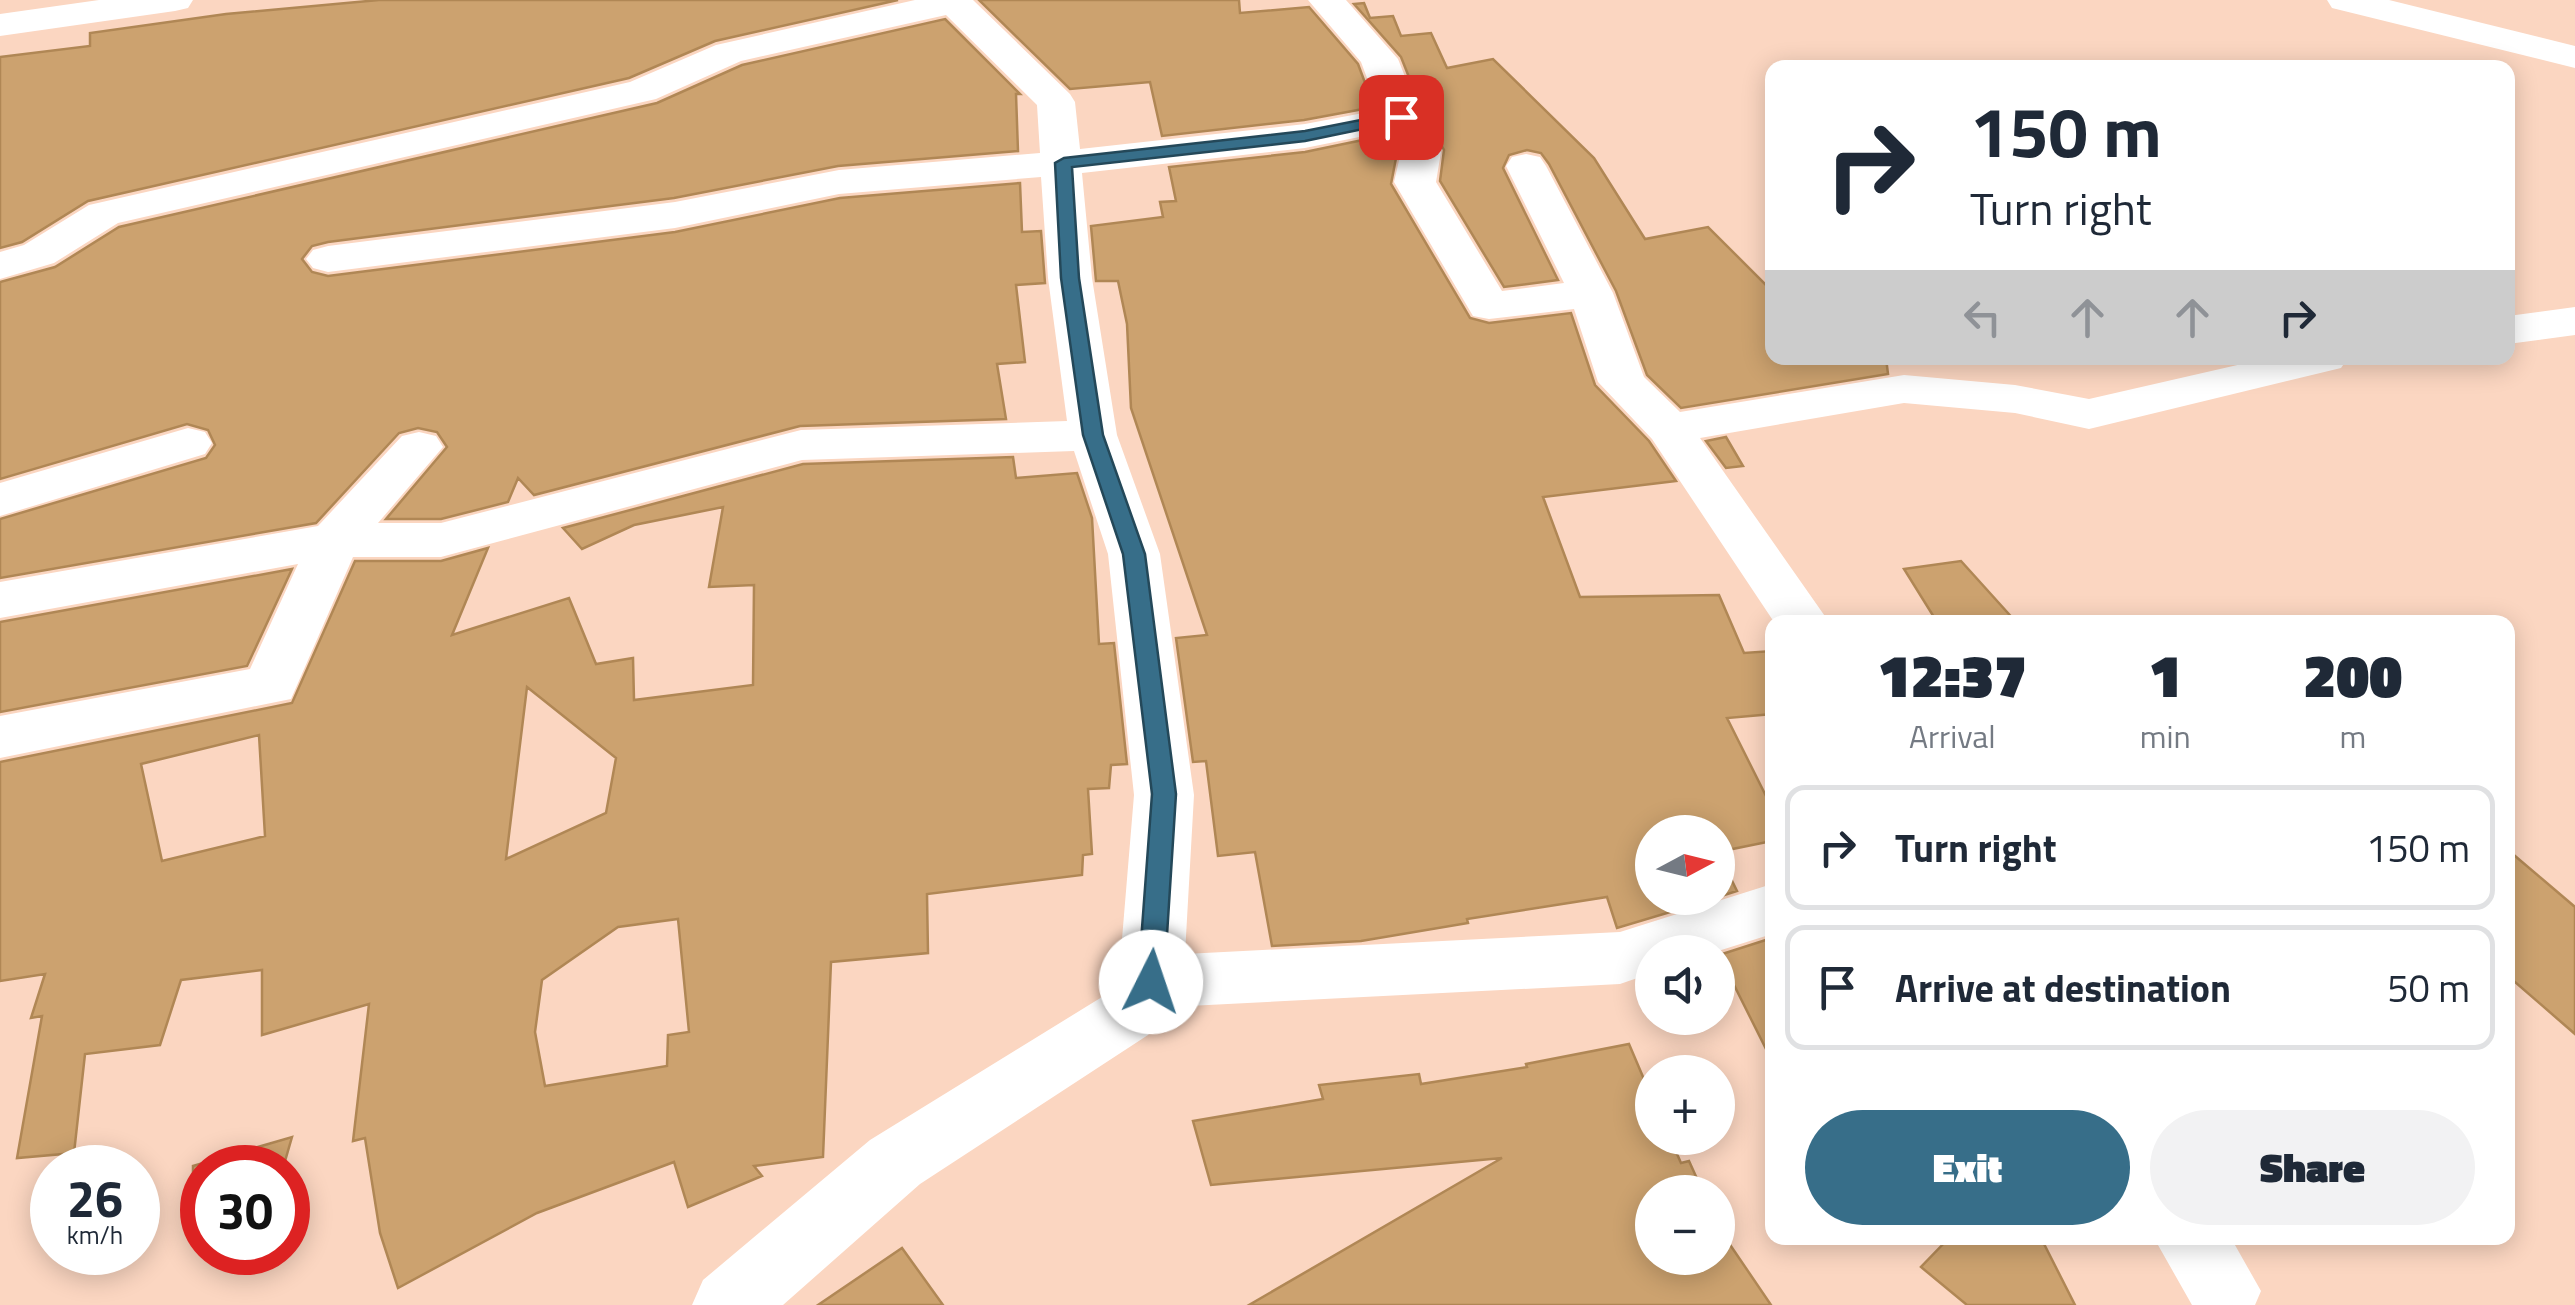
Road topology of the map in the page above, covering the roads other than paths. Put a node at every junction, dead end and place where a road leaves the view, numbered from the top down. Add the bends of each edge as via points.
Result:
1 (175, 0) edge
2 (1326, 0) edge
3 (2344, 0) edge
4 (953, 1) edge
5 (0, 25) edge
6 (2575, 57) edge
7 (1401, 117) junction
8 (1064, 163) junction
9 (1526, 166) dead end
10 (328, 259) dead end
11 (0, 266) edge
12 (1591, 293) junction
13 (2575, 321) edge
14 (2515, 329) edge
15 (2296, 365) edge
16 (1669, 429) junction
17 (1093, 435) junction
18 (188, 443) dead end
19 (419, 447) dead end
20 (0, 500) edge
21 (334, 540) junction
22 (0, 600) edge
23 (1797, 615) edge
24 (0, 738) edge
25 (1765, 911) edge
26 (1151, 982) junction
27 (728, 1305) edge

1 - 5 street
2 - 7 street via 1379,59
3 - 6 street
4 - 8 street via 1056,102
4 - 11 street via 729,53 642,91 104,214 39,254
7 - 8 street via 1305,136
7 - 12 street via 1422,152 1414,182 1489,306
8 - 10 street via 839,182 675,215
8 - 17 street via 1070,278
9 - 12 street
12 - 16 street via 1622,382
13 - 14 street
15 - 16 street via 2089,414 1904,389
16 - 23 street
17 - 21 street via 801,445 441,540
17 - 26 street via 1134,554 1164,794
18 - 20 street
19 - 21 street
21 - 22 street
21 - 24 street via 271,685
25 - 26 street via 1620,958
26 - 27 street via 1125,1016 895,1162

